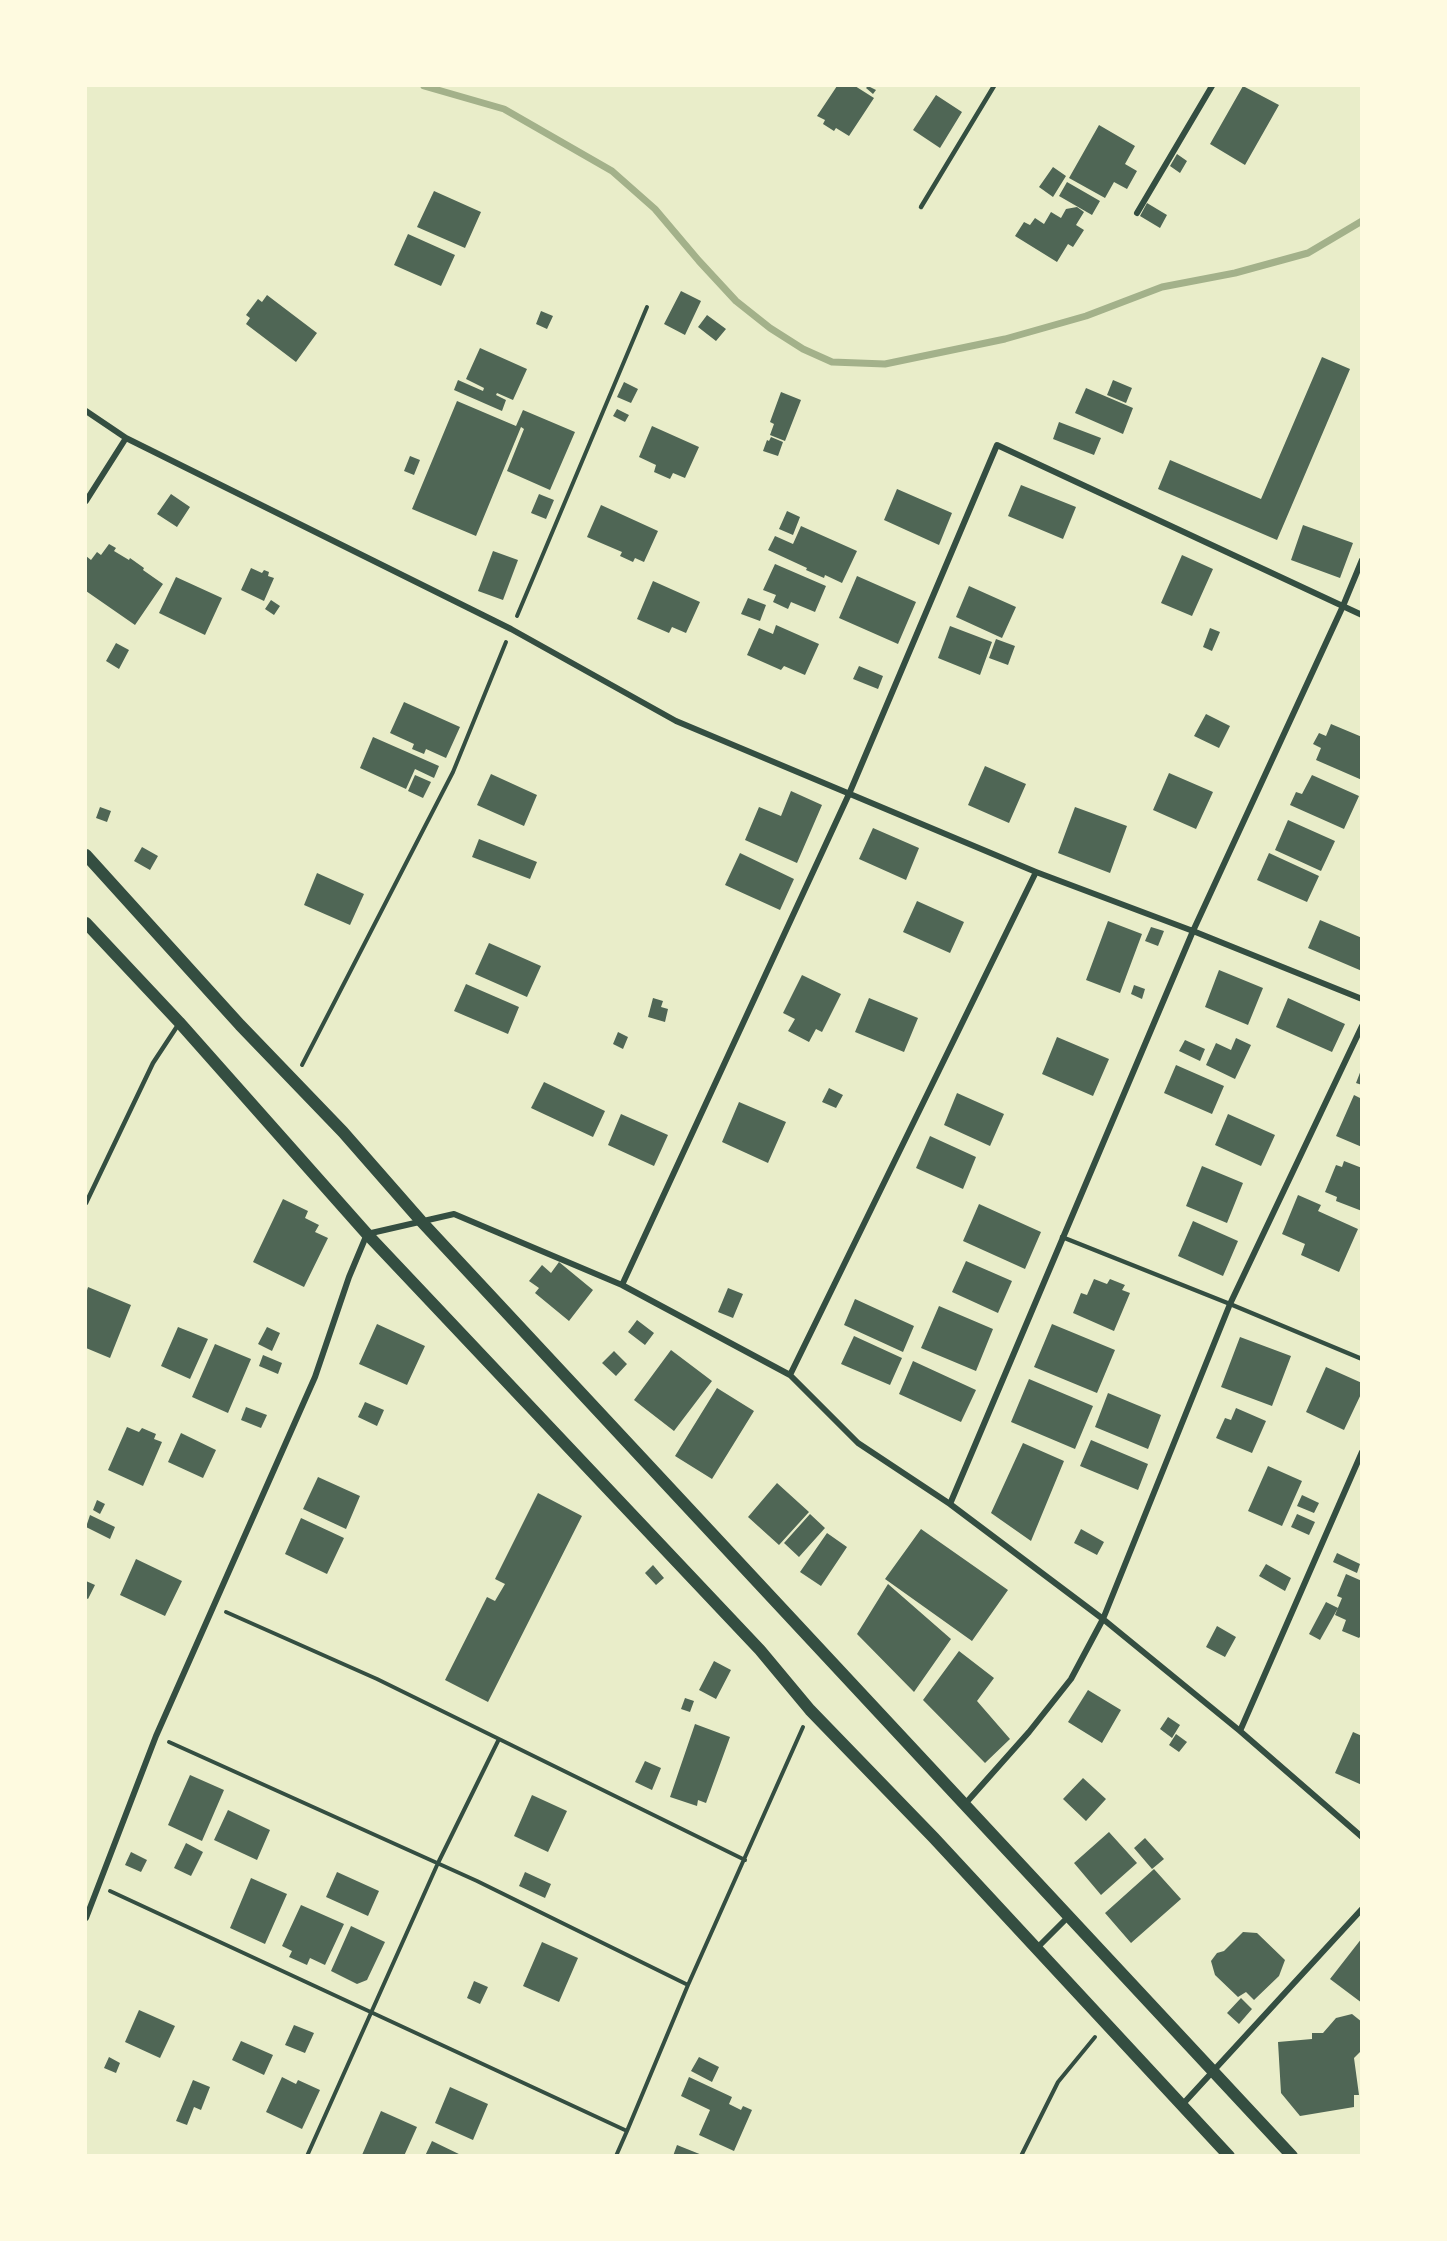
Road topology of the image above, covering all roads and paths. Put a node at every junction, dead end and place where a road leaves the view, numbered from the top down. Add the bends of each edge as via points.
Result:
1 (994, 86) edge
2 (1212, 86) edge
3 (921, 207) dead end
4 (1137, 213) dead end
5 (647, 307) dead end
6 (86, 411) edge
7 (126, 438) junction
8 (86, 501) edge
9 (1362, 560) edge
10 (1343, 606) junction
11 (1362, 615) edge
12 (512, 629) junction
13 (849, 794) junction
14 (86, 855) edge
15 (1036, 872) junction
16 (86, 923) edge
17 (1193, 931) junction
18 (1362, 999) edge
19 (179, 1022) junction
20 (1362, 1026) edge
21 (294, 1080) junction
22 (86, 1203) edge
23 (420, 1221) junction
24 (367, 1234) junction
25 (1062, 1237) junction
26 (622, 1285) junction
27 (1230, 1304) junction
28 (1362, 1359) edge
29 (790, 1375) junction
30 (1362, 1452) edge
31 (950, 1504) junction
32 (212, 1606) junction
33 (1103, 1620) junction
34 (810, 1710) junction
35 (1240, 1731) junction
36 (156, 1736) junction
37 (499, 1739) junction
38 (965, 1804) junction
39 (1362, 1837) edge
40 (745, 1860) junction
41 (438, 1863) junction
42 (99, 1886) junction
43 (1362, 1909) edge
44 (1070, 1915) junction
45 (86, 1918) edge
46 (1036, 1948) junction
47 (688, 1985) junction
48 (371, 2013) junction
49 (1107, 2024) junction
50 (1213, 2070) junction
51 (1182, 2105) junction
52 (627, 2131) junction
53 (307, 2156) edge
54 (616, 2156) edge
55 (1021, 2156) edge
56 (1229, 2156) edge
57 (1292, 2156) edge

1 - 3 lane
2 - 4 street
5 - 12 path
6 - 7 street
7 - 8 street
7 - 12 street
9 - 10 street
10 - 11 street
10 - 13 street via 997,445
10 - 17 street
12 - 13 street via 676,721
12 - 21 path via 453,772
13 - 15 street
13 - 26 street
14 - 21 main road
15 - 17 street
15 - 29 street
16 - 19 main road
17 - 18 street
17 - 25 street
19 - 22 lane via 153,1063
19 - 24 main road
20 - 27 street
21 - 23 main road
23 - 24 street
23 - 26 street via 454,1214
23 - 38 main road
24 - 32 street via 315,1377
24 - 34 main road via 744,1633
25 - 27 lane
25 - 31 street
26 - 29 street
27 - 28 lane
27 - 33 street
29 - 31 street via 858,1443
30 - 35 street
31 - 33 street
32 - 36 street
32 - 37 path
33 - 35 street
33 - 38 street via 1071,1679
34 - 40 path
34 - 46 main road
35 - 39 street
36 - 41 path
36 - 42 street
37 - 40 path
37 - 41 path
38 - 44 main road
40 - 47 path
41 - 47 path
41 - 48 path
42 - 45 street
42 - 48 path
43 - 50 street
44 - 46 street
44 - 50 main road
46 - 49 main road
47 - 52 path
48 - 52 path
48 - 53 path
49 - 51 main road
49 - 55 path via 1058,2082
50 - 51 street
50 - 57 main road
51 - 56 main road
52 - 54 path

